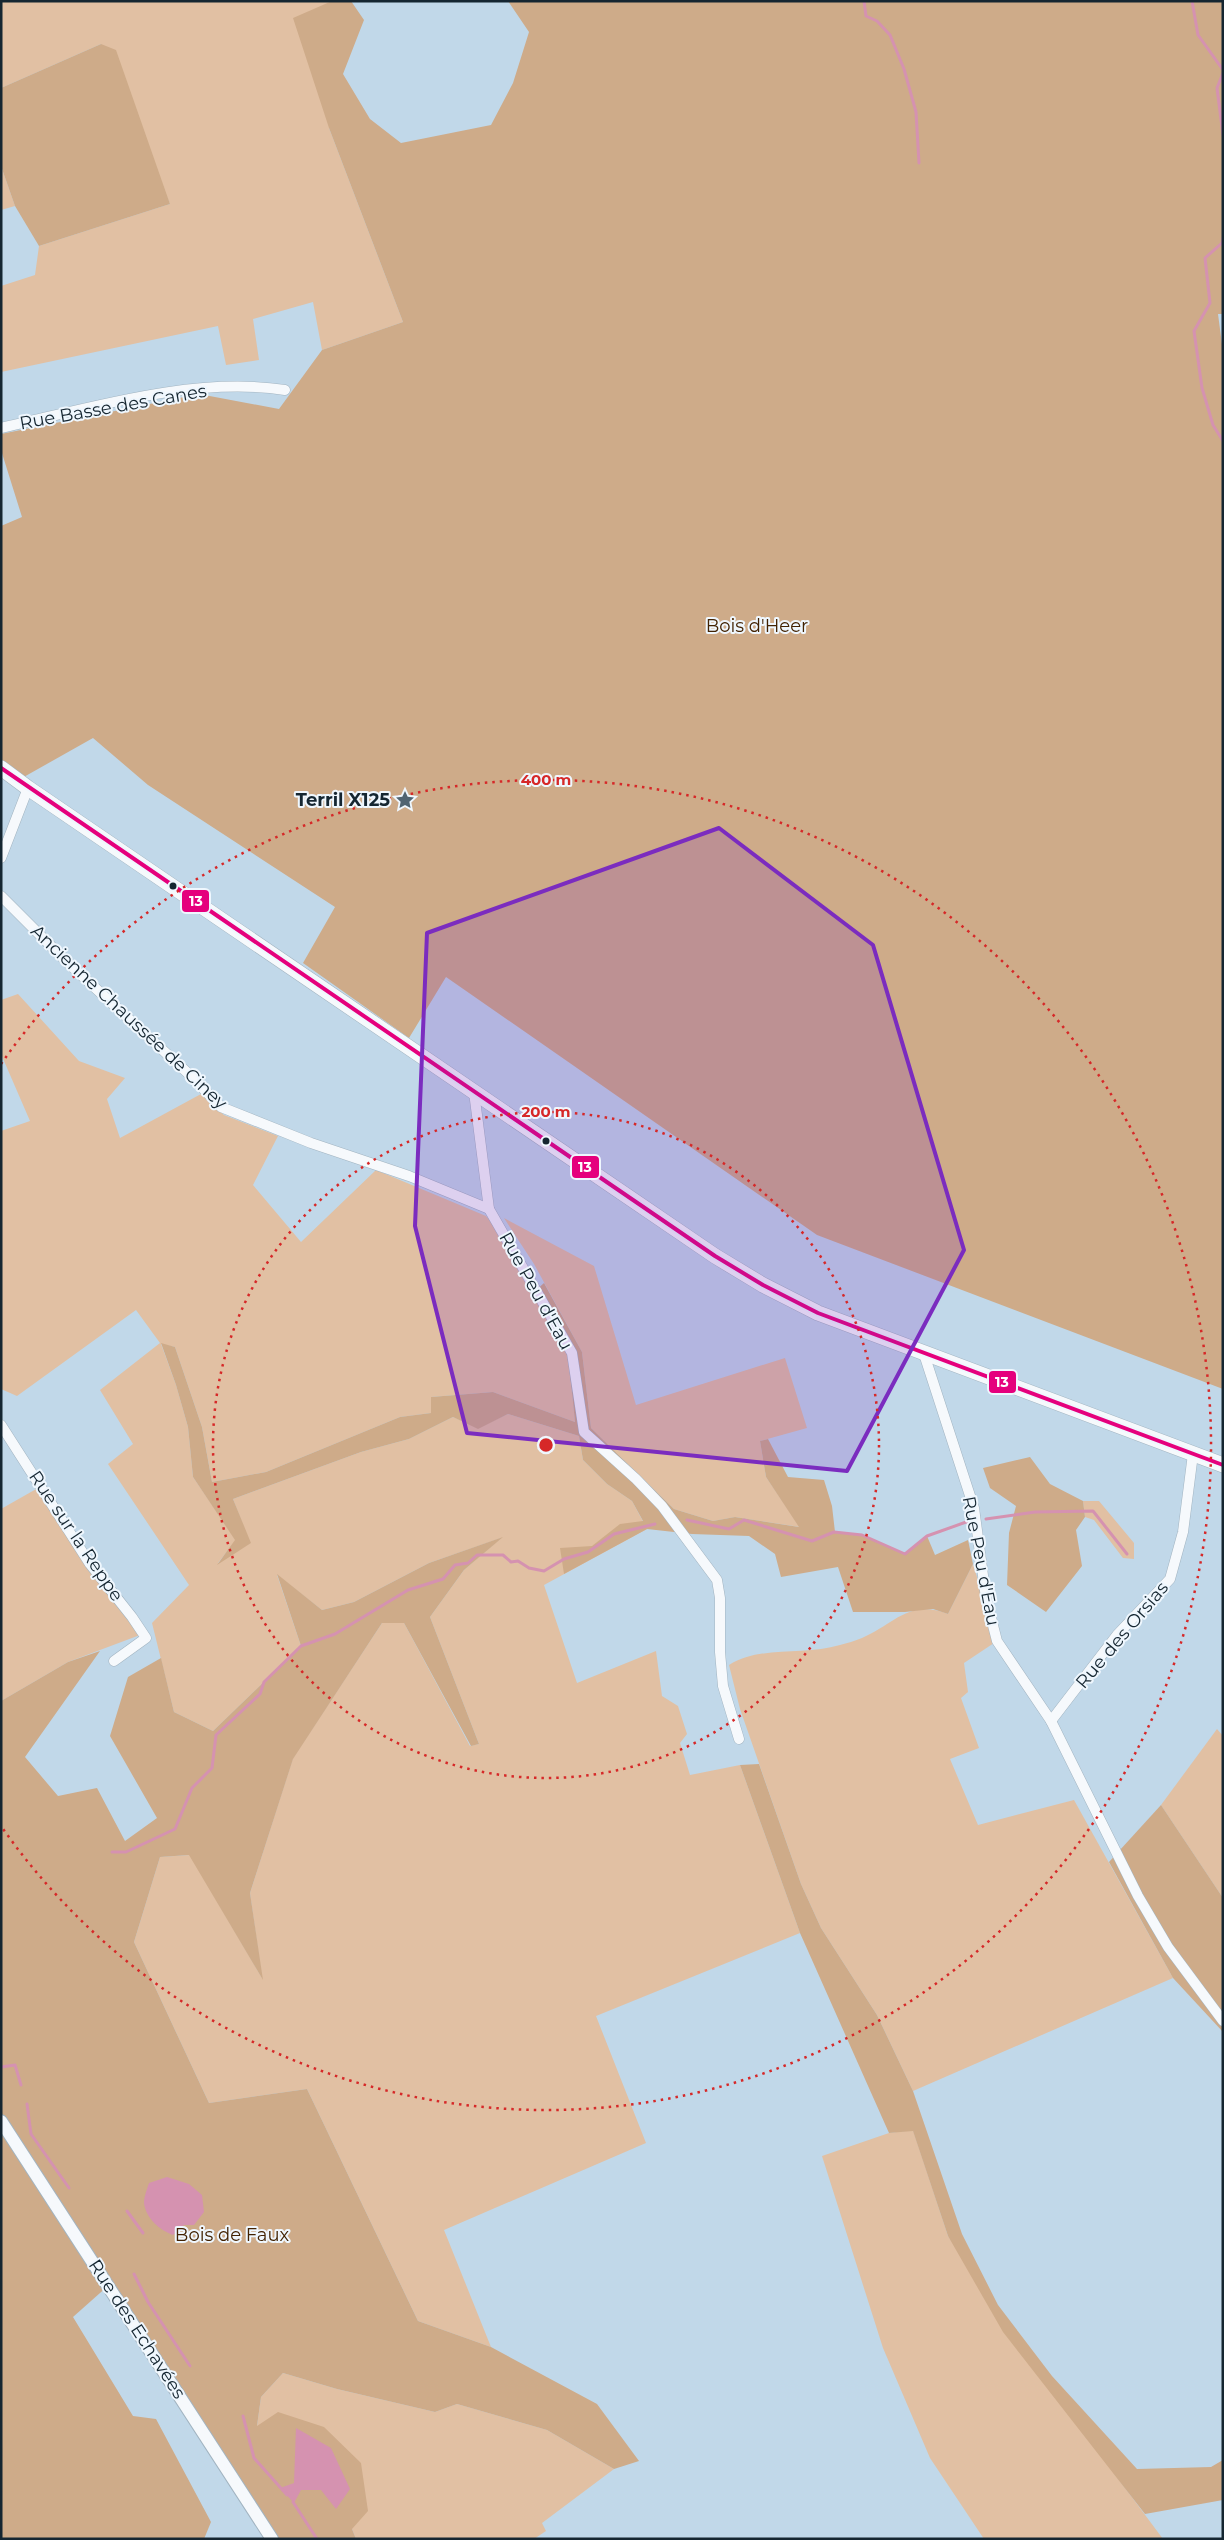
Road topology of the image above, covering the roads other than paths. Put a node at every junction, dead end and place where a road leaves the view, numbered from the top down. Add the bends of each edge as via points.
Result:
1 (285, 390) dead end
2 (1, 428) edge
3 (1, 768) edge
4 (28, 788) junction
5 (1, 858) edge
6 (1, 896) edge
7 (474, 1092) junction
8 (489, 1209) junction
9 (924, 1354) junction
10 (1, 1425) edge
11 (1193, 1454) junction
12 (1223, 1465) edge
13 (114, 1661) dead end
14 (1051, 1721) junction
15 (739, 1739) dead end
16 (1223, 2021) edge
17 (1, 2121) edge
18 (272, 2539) edge

1 - 2 street, Rue Basse des Canes via 254,385 180,391
3 - 4 main road
4 - 5 street
4 - 7 main road
6 - 8 street, Ancienne Chaussée de Ciney via 221,1107
7 - 8 street, Rue Peu d'Eau
7 - 9 main road via 715,1256 763,1285 818,1313
8 - 15 street, Rue Peu d'Eau via 572,1354 584,1432 662,1506 716,1580 720,1598 723,1686
9 - 11 main road
9 - 14 street, Rue Peu d'Eau via 974,1508 986,1598 997,1641
10 - 13 street, Rue sur la Reppe via 90,1564 146,1638
11 - 12 main road
11 - 14 street, Rue des Orsias via 1184,1532 1170,1579 1117,1635
14 - 16 street, Rue Peu d'Eau via 1138,1896 1168,1947
17 - 18 street, Rue des Echavées

